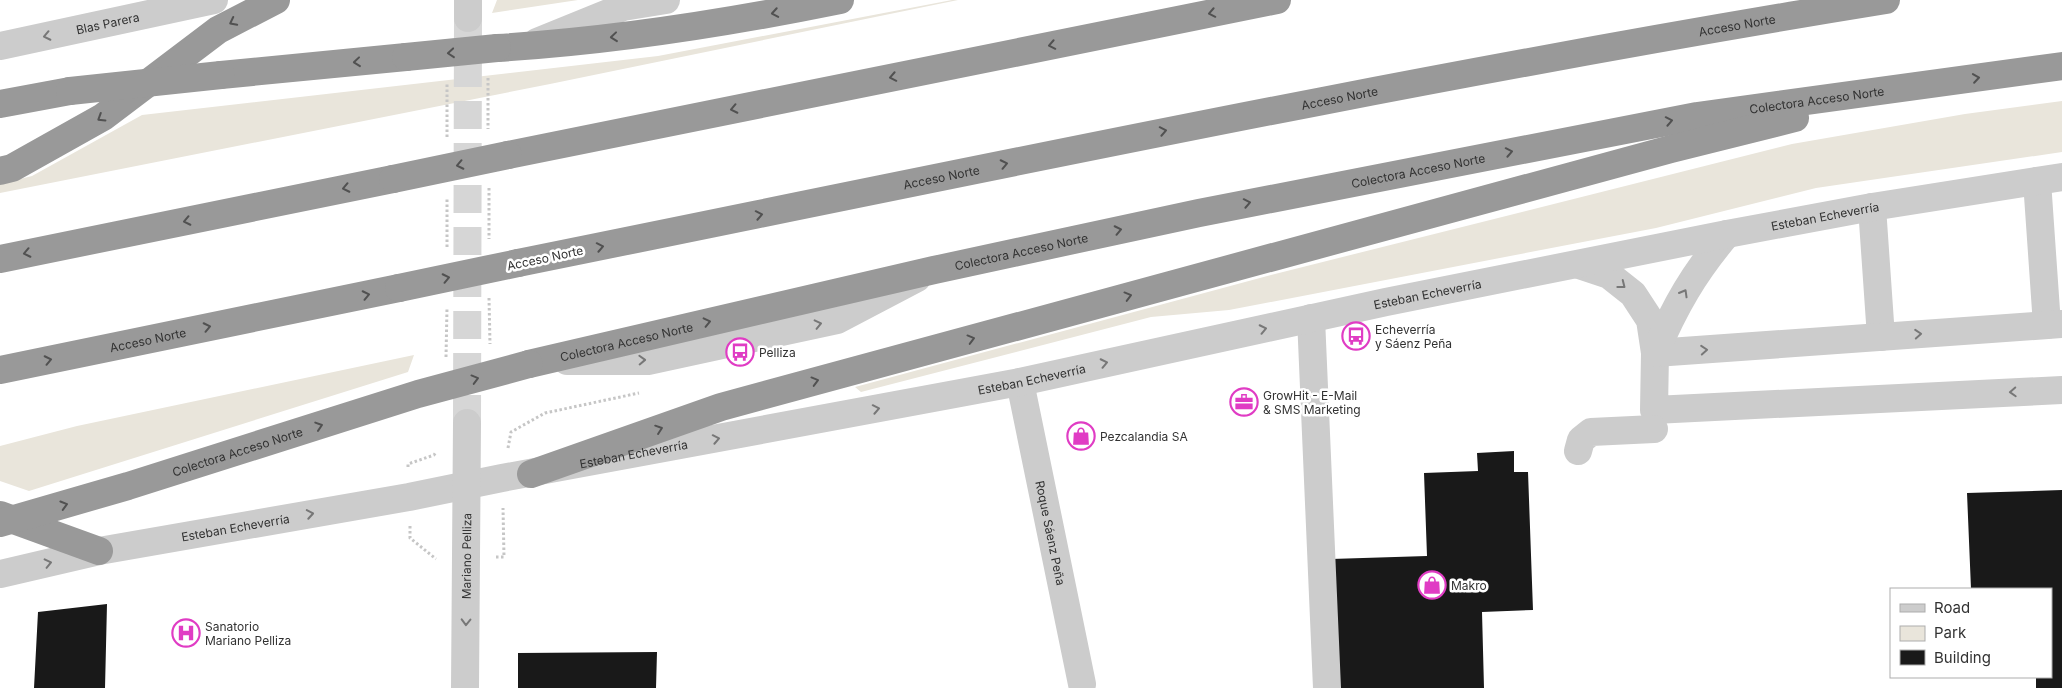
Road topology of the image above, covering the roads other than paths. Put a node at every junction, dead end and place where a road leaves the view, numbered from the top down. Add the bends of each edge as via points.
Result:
1 (214, 0) edge
2 (276, 0) edge
3 (666, 0) edge
4 (840, 0) edge
5 (1277, 0) edge
6 (1886, 0) edge
7 (0, 46) edge
8 (528, 46) junction
9 (2062, 66) edge
10 (1927, 84) junction
11 (0, 104) edge
12 (0, 170) edge
13 (2049, 179) edge
14 (1872, 207) junction
15 (1727, 234) junction
16 (0, 259) edge
17 (1579, 265) junction
18 (1311, 318) junction
19 (2054, 324) edge
20 (1881, 337) junction
21 (1655, 353) junction
22 (0, 370) edge
23 (1020, 382) junction
24 (2062, 390) edge
25 (467, 423) tunnel mouth
26 (1654, 429) dead end
27 (1578, 451) dead end
28 (531, 474) junction
29 (467, 486) junction
30 (0, 515) edge
31 (0, 523) edge
32 (99, 551) junction
33 (0, 574) edge
34 (1082, 684) dead end
35 (465, 688) edge
36 (1327, 688) edge

1 -> 7 street, Blas Parera
2 -> 12 highway via 218,30 103,117 12,168
3 - 8 street via 623,7
4 -> 8 highway via 635,35
5 -> 16 highway, bridge
22 -> 6 highway, Acceso Norte, bridge via 1128,138 1464,74
8 -> 11 highway, bridge via 70,91
10 -> 9 highway, Colectora Acceso Norte
28 -> 10 highway via 721,407 1671,149
31 -> 10 highway, Colectora Acceso Norte, bridge via 418,394 535,363 934,270 1199,213 1697,116
13 - 14 street, Esteban Echeverría
13 - 19 street
14 - 15 street, Esteban Echeverría
14 - 20 street
15 - 17 street, Esteban Echeverría
21 -> 15 street via 1686,289
17 - 18 street, Esteban Echeverría
17 -> 21 street via 1609,274 1634,294 1650,320
23 -> 18 street, Esteban Echeverría
18 - 36 street
20 -> 19 street
21 -> 20 street
24 -> 21 street via 1654,410
28 -> 23 street, Esteban Echeverría
23 - 34 street, Roque Sáenz Peña
25 - 29 street, Mariano Pelliza
26 - 27 street via 1591,432 1581,440
28 - 29 street, Esteban Echeverría
32 -> 29 street, Esteban Echeverría
29 -> 35 street, Mariano Pelliza
30 - 32 highway
33 -> 32 street, Esteban Echeverría

